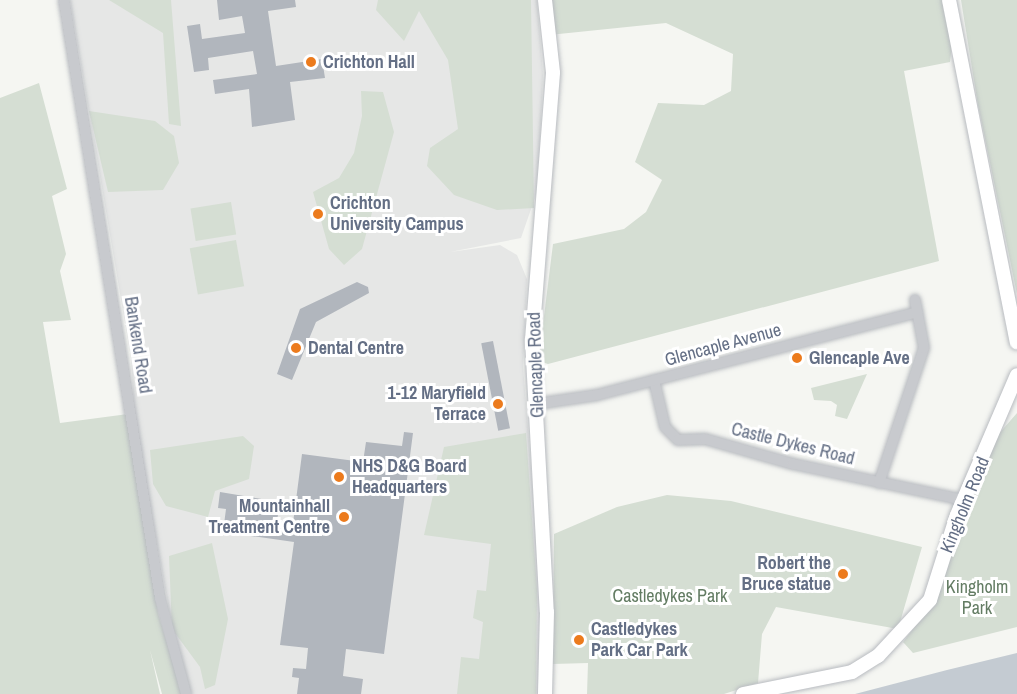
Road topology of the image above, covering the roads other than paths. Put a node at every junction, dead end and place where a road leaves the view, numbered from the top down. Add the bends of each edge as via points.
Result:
1 (64, 0) edge
2 (545, 0) edge
3 (949, 0) edge
4 (915, 300) dead end
5 (917, 312) junction
6 (1017, 342) edge
7 (1017, 375) edge
8 (654, 380) junction
9 (536, 404) junction
10 (879, 483) junction
11 (964, 500) junction
12 (186, 694) edge
13 (545, 694) edge
14 (743, 694) edge

1 - 12 street, Bankend Road via 160,598
2 - 9 main road, Glencaple Road via 553,74 532,339
3 - 6 main road
4 - 5 street
5 - 8 street, Glencaple Avenue
5 - 10 street via 924,348
7 - 11 main road, Kingholm Road
8 - 9 street, Glencaple Avenue
8 - 10 street, Castle Dykes Road via 665,427 678,440 705,439
9 - 13 main road, Glencaple Road via 547,612
10 - 11 street, Castle Dykes Road
11 - 14 main road, Kingholm Road via 930,600 878,656 852,672

